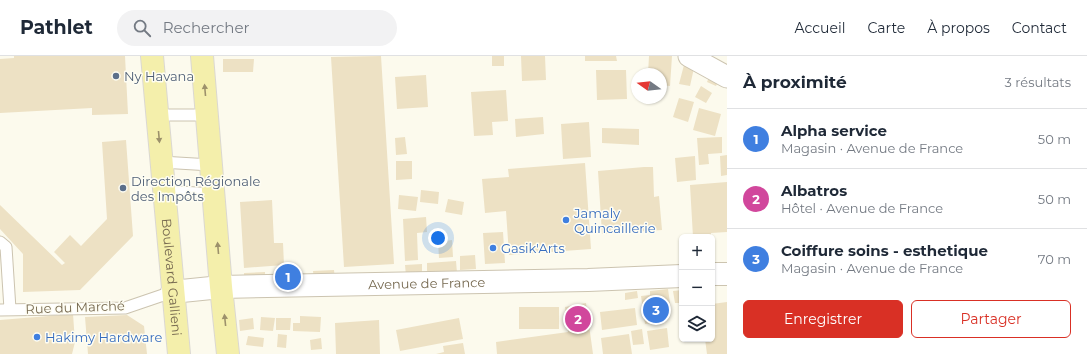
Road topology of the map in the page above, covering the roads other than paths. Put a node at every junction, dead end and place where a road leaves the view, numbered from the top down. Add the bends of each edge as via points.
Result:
1 (152, 56) edge
2 (202, 56) edge
3 (689, 56) edge
4 (727, 77) edge
5 (157, 115) junction
6 (207, 115) junction
7 (161, 162) junction
8 (211, 165) junction
9 (164, 191) junction
10 (213, 194) junction
11 (0, 242) edge
12 (715, 274) edge
13 (727, 274) edge
14 (679, 276) edge
15 (221, 286) junction
16 (172, 292) junction
17 (5, 310) edge
18 (179, 354) edge
19 (228, 354) edge

1 - 5 main road, Boulevard Gallieni
6 -> 2 main road
3 - 4 street
5 - 6 lane
5 -> 7 main road, Boulevard Gallieni
6 - 8 main road
7 - 8 lane
7 - 9 main road, Boulevard Gallieni
8 - 10 main road
9 - 10 lane
9 - 16 main road, Boulevard Gallieni
15 -> 10 main road
11 - 17 lane via 6,247
12 - 13 street
14 - 15 street, Avenue de France
15 - 16 street, Avenue de France
19 -> 15 main road
16 - 17 lane, Rue du Marché via 125,308
16 - 18 main road, Boulevard Gallieni

